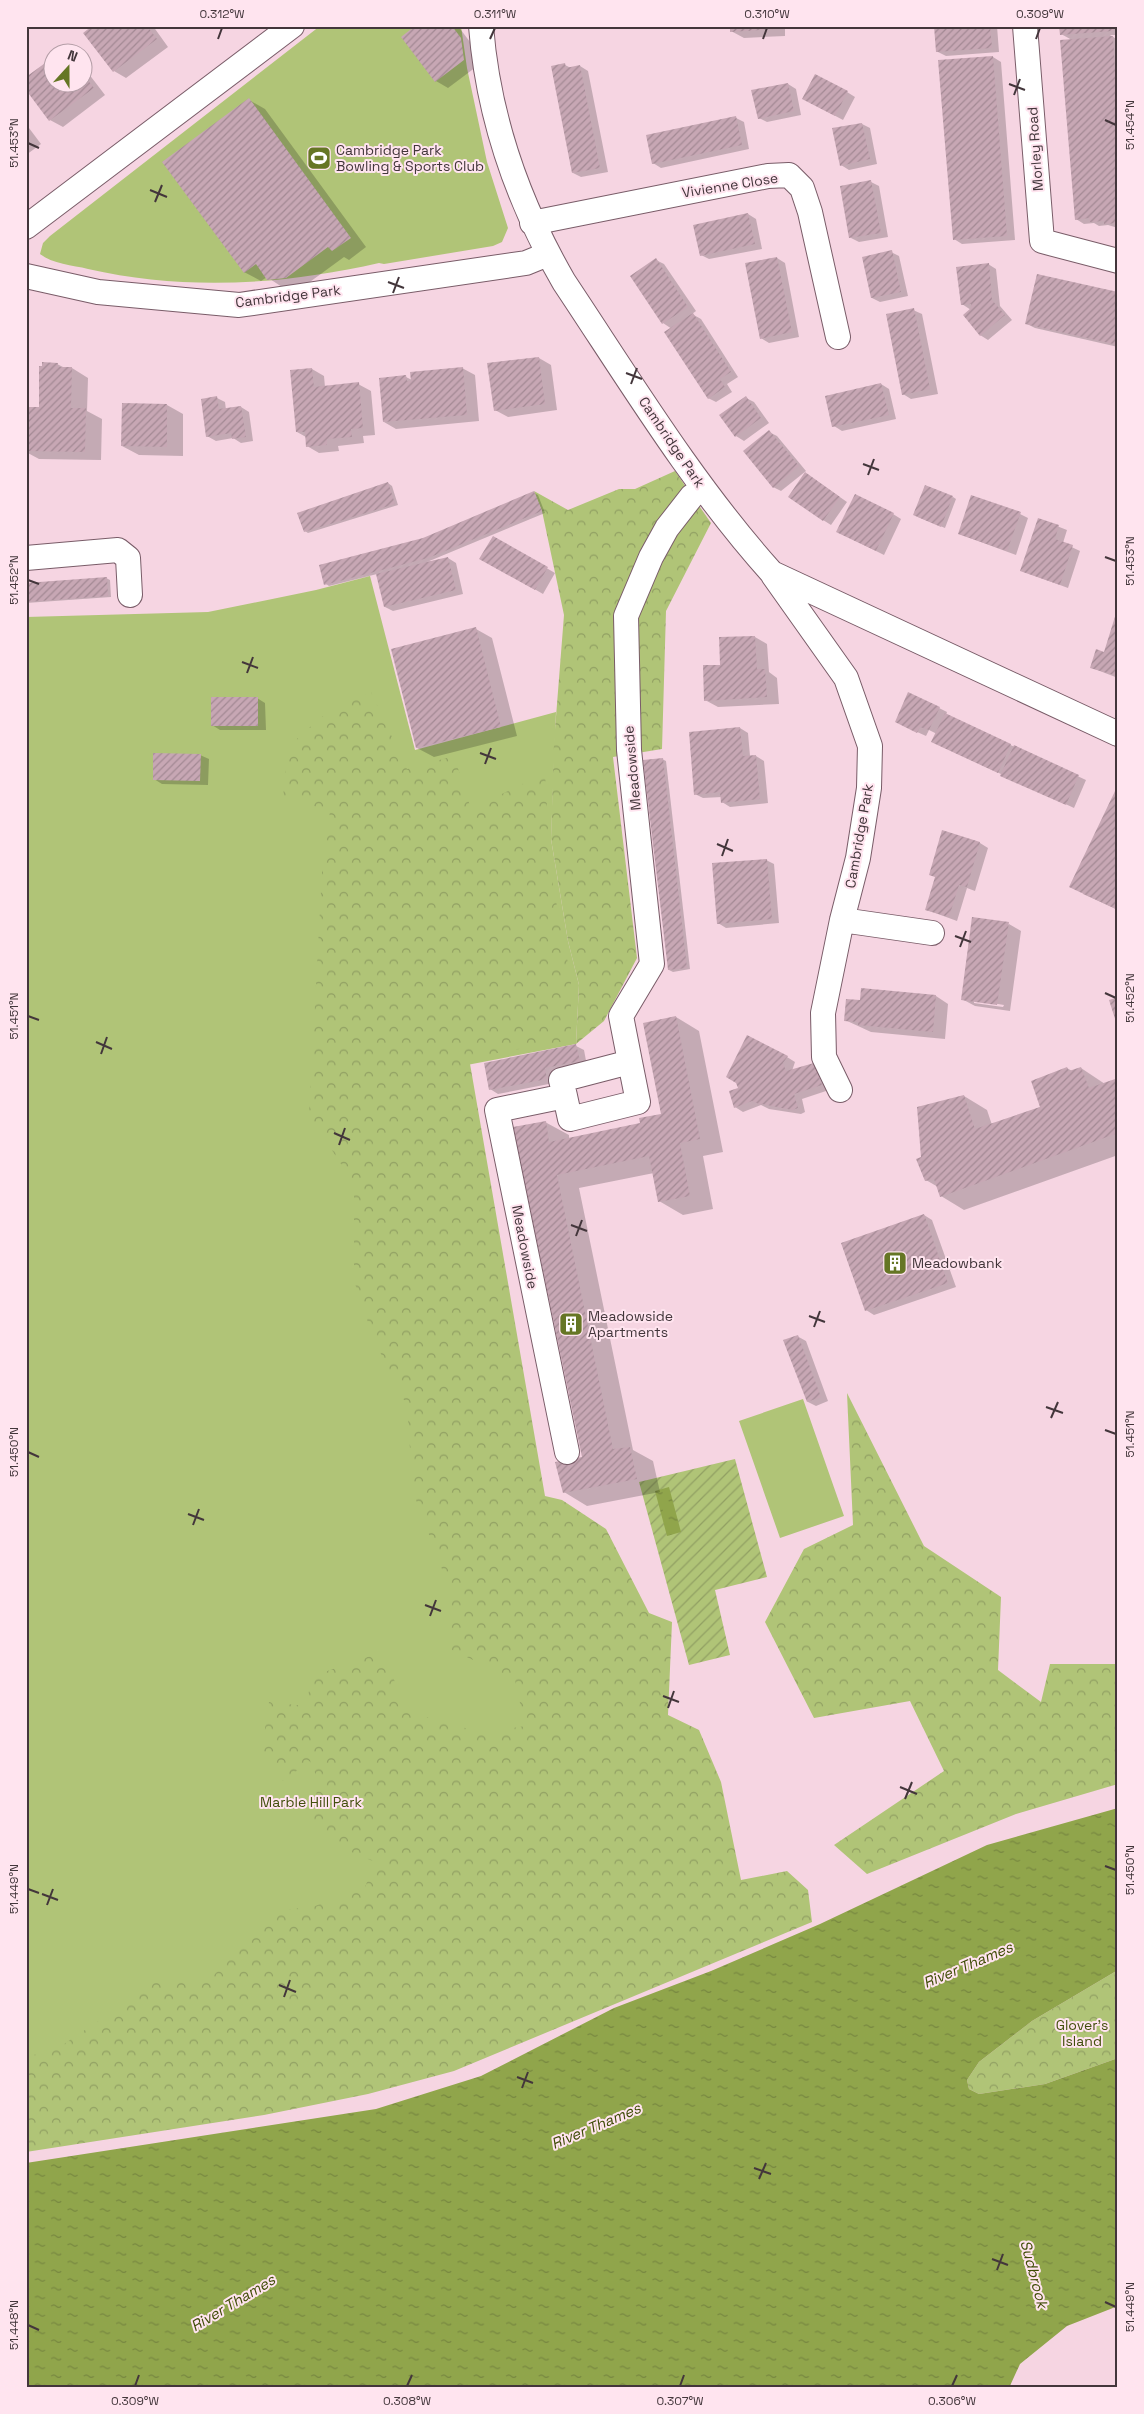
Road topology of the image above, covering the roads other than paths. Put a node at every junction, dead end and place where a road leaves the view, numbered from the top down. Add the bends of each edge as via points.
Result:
1 (292, 26) edge
2 (481, 26) edge
3 (1025, 26) edge
4 (532, 223) junction
5 (26, 227) edge
6 (548, 254) junction
7 (1118, 260) edge
8 (26, 276) edge
9 (838, 337) dead end
10 (704, 489) junction
11 (26, 558) edge
12 (772, 573) junction
13 (130, 595) dead end
14 (1118, 734) edge
15 (842, 920) junction
16 (932, 933) dead end
17 (630, 1062) junction
18 (840, 1090) dead end
19 (565, 1096) junction
20 (567, 1452) dead end

1 - 5 street
2 - 4 street, Cambridge Park via 490,96
3 - 7 street, Morley Road via 1042,241
4 - 6 street, Cambridge Park
4 - 9 street, Vivienne Close via 768,176 789,176 802,188 810,212
6 - 8 street, Cambridge Park via 526,263 239,305 98,292
6 - 10 street, Cambridge Park
10 - 12 street, Cambridge Park
10 - 17 street, Meadowside via 692,496 667,528 626,616 629,750 652,964 621,1016
11 - 13 street via 118,550 128,558
12 - 14 street, Cambridge Park
12 - 15 street, Cambridge Park via 846,678 870,746 869,788
15 - 16 street
15 - 18 street, Cambridge Park via 823,1012 824,1057
17 - 19 street, Meadowside via 561,1080
17 - 19 street, Meadowside via 638,1102 570,1119
19 - 20 street, Meadowside via 497,1110

